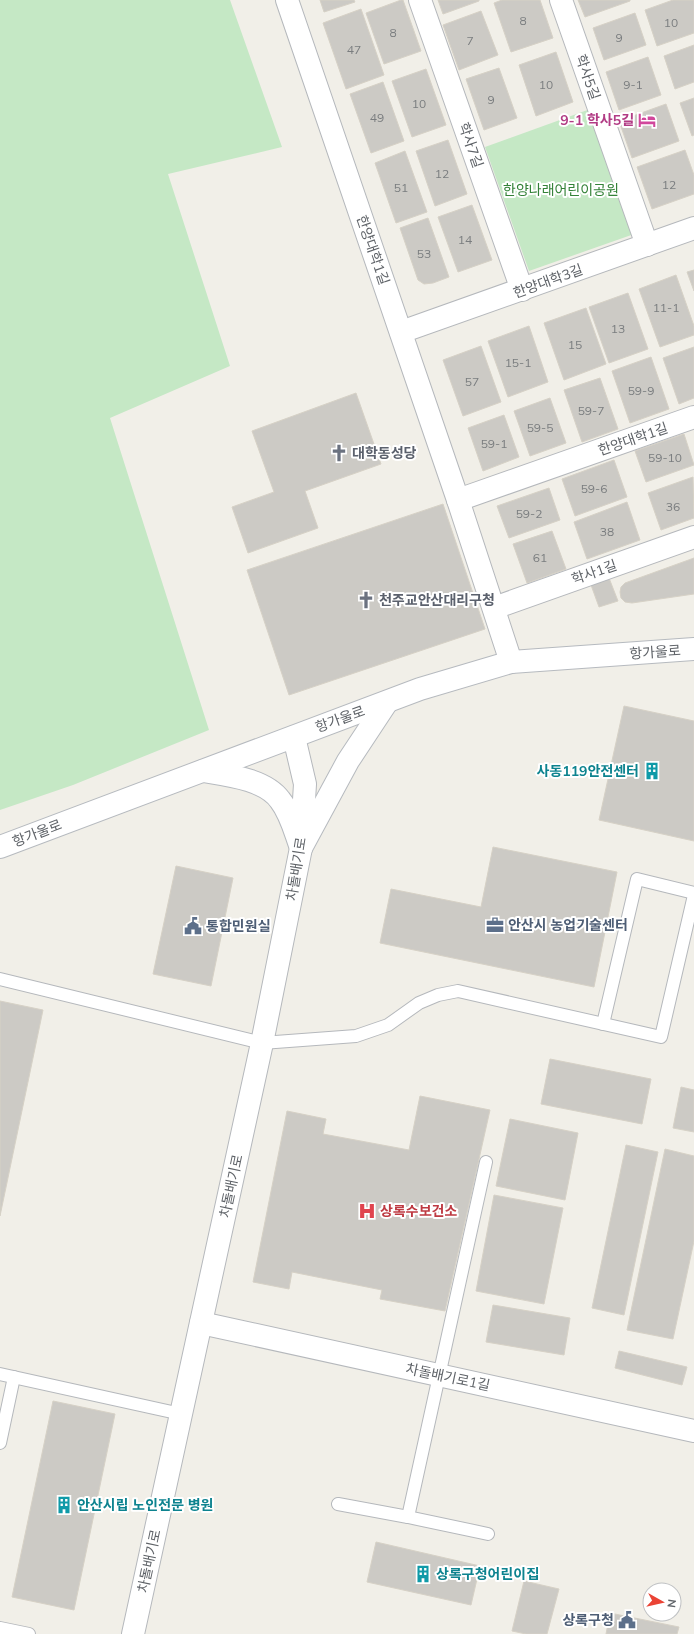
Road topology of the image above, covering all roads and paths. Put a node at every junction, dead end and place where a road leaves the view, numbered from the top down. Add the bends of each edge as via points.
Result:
1 (287, 0) edge
2 (420, 0) edge
3 (561, 0) edge
4 (694, 228) edge
5 (647, 245) junction
6 (522, 290) junction
7 (401, 332) junction
8 (694, 417) edge
9 (458, 500) junction
10 (694, 537) edge
11 (494, 608) junction
12 (694, 649) edge
13 (511, 662) junction
14 (387, 702) junction
15 (294, 736) junction
16 (202, 771) junction
17 (0, 847) edge
18 (301, 848) junction
19 (694, 894) edge
20 (0, 980) edge
21 (603, 1024) junction
22 (262, 1042) junction
23 (486, 1162) dead end
24 (201, 1323) junction
25 (0, 1374) edge
26 (439, 1375) junction
27 (14, 1377) junction
28 (182, 1414) junction
29 (694, 1431) edge
30 (0, 1443) edge
31 (338, 1504) dead end
32 (408, 1517) junction
33 (488, 1534) dead end
34 (0, 1628) edge
35 (29, 1634) edge
36 (133, 1634) edge

1 - 7 street, 한양대학1길
2 - 6 street, 학사7길
3 - 5 street, 학사5길
4 - 5 street, 한양대학3길
5 - 6 street, 한양대학3길
6 - 7 street, 한양대학3길
7 - 9 street, 한양대학1길
8 - 9 street, 한양대학1길
9 - 11 street, 한양대학1길
10 - 11 street, 학사1길
11 - 13 street, 한양대학1길
12 - 13 street, 항가울로
13 - 14 street, 항가울로
14 - 15 street, 항가울로
14 - 18 street via 348,761
15 - 16 street, 항가울로
15 - 18 street, 차돌배기로 via 305,784
16 - 17 street, 항가울로
16 - 18 street via 235,777 263,786 280,799 290,817
18 - 22 street, 차돌배기로
19 - 21 lane via 661,1037
19 - 21 lane via 637,879
20 - 22 lane
21 - 22 lane via 458,991 438,995 419,1004 388,1025 356,1036
22 - 24 street, 차돌배기로
23 - 26 lane
24 - 26 street, 차돌배기로1길
24 - 28 street, 차돌배기로
25 - 27 lane
26 - 29 street, 차돌배기로1길
26 - 32 lane
27 - 28 lane
27 - 30 lane
28 - 36 street, 차돌배기로
31 - 32 lane
32 - 33 lane
34 - 35 lane

